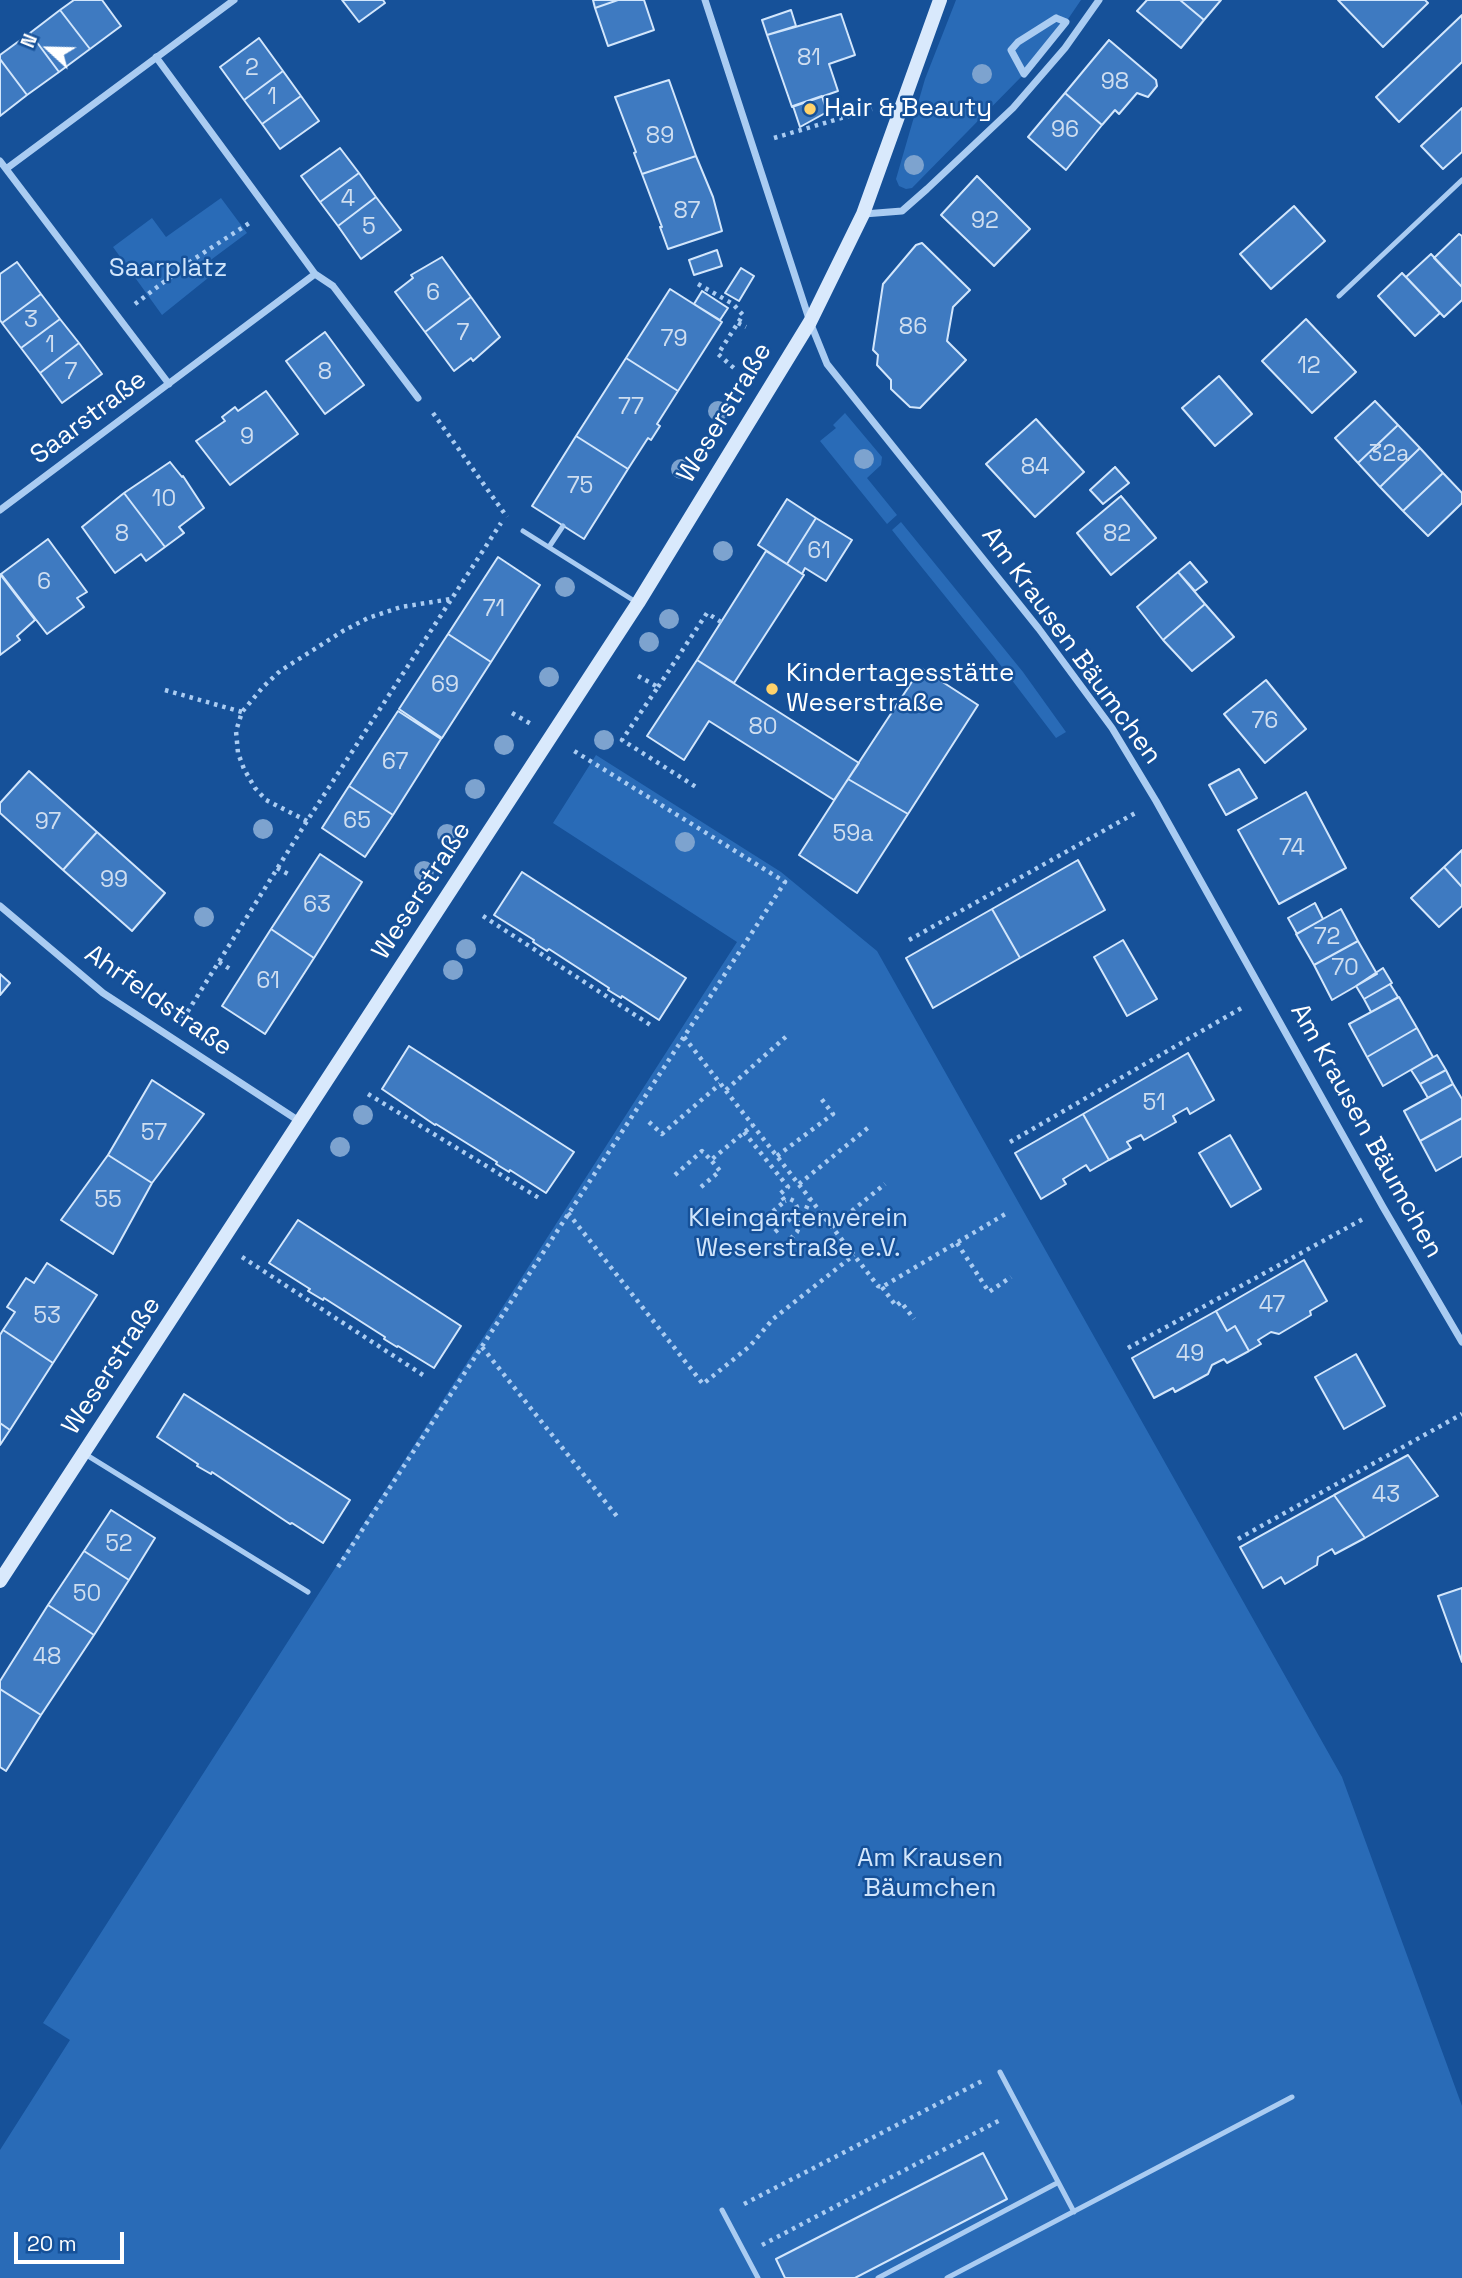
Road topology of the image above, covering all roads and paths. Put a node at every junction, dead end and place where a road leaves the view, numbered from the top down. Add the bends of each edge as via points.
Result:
1 (233, 0) edge
2 (705, 0) edge
3 (940, 0) edge
4 (1099, 0) edge
5 (1056, 18) joint
6 (156, 57) junction
7 (904, 101) junction
8 (818, 117) dead end
9 (820, 124) junction
10 (778, 137) dead end
11 (0, 160) edge
12 (6, 169) junction
13 (1462, 180) edge
14 (271, 213) junction
15 (863, 214) junction
16 (315, 274) junction
17 (698, 284) dead end
18 (1339, 296) dead end
19 (118, 316) junction
20 (810, 322) junction
21 (738, 323) junction
22 (746, 327) dead end
23 (735, 369) dead end
24 (169, 384) junction
25 (418, 398) joint
26 (0, 510) edge
27 (506, 515) junction
28 (563, 526) dead end
29 (523, 531) joint
30 (549, 547) junction
31 (452, 599) junction
32 (638, 603) junction
33 (721, 622) dead end
34 (638, 676) dead end
35 (658, 687) junction
36 (165, 690) dead end
37 (242, 712) junction
38 (583, 757) dead end
39 (696, 787) dead end
40 (1156, 801) junction
41 (307, 821) junction
42 (277, 868) junction
43 (290, 876) dead end
44 (0, 906) edge
45 (483, 916) dead end
46 (909, 940) dead end
47 (219, 962) junction
48 (230, 969) dead end
49 (1265, 995) junction
50 (652, 1026) dead end
51 (789, 1034) dead end
52 (684, 1037) junction
53 (171, 1038) junction
54 (720, 1084) junction
55 (726, 1090) junction
56 (368, 1094) dead end
57 (820, 1097) dead end
58 (299, 1121) junction
59 (649, 1122) dead end
60 (753, 1125) junction
61 (869, 1126) dead end
62 (744, 1132) junction
63 (1010, 1142) dead end
64 (777, 1156) junction
65 (710, 1160) junction
66 (675, 1175) dead end
67 (799, 1184) junction
68 (885, 1184) dead end
69 (701, 1187) dead end
70 (539, 1198) dead end
71 (810, 1199) junction
72 (785, 1201) junction
73 (1384, 1208) junction
74 (568, 1213) junction
75 (1007, 1213) dead end
76 (763, 1220) dead end
77 (832, 1227) junction
78 (775, 1232) dead end
79 (221, 1243) junction
80 (957, 1243) junction
81 (779, 1251) dead end
82 (854, 1255) junction
83 (1011, 1277) dead end
84 (882, 1287) junction
85 (914, 1319) dead end
86 (1462, 1342) edge
87 (482, 1347) junction
88 (1128, 1348) dead end
89 (426, 1377) dead end
90 (1462, 1414) edge
91 (84, 1453) junction
92 (619, 1519) dead end
93 (1238, 1539) dead end
94 (338, 1567) dead end
95 (0, 1581) edge
96 (308, 1592) dead end
97 (1000, 2072) joint
98 (1292, 2098) dead end
99 (1019, 2109) junction
100 (1057, 2183) junction
101 (723, 2212) joint
102 (1074, 2213) junction
103 (746, 2253) junction
104 (758, 2278) edge
105 (878, 2278) edge
106 (947, 2278) edge

1 - 6 street
2 - 20 street, Am Krausen Bäumchen
3 - 7 street, Weserstraße
4 - 15 street via 1013,108 927,189 902,211
5 - 5 street via 1066,22 1024,74 1011,50
6 - 12 street
6 - 14 street
7 - 9 path
7 - 15 street, Weserstraße
8 - 9 path
9 - 10 path
11 - 12 street
12 - 19 street
13 - 18 lane
14 - 16 street
14 - 19 path via 194,259
15 - 20 street, Weserstraße
16 - 24 street
16 - 25 street via 333,286
17 - 21 path via 733,304 743,315
19 - 24 street
20 - 32 street, Weserstraße
20 - 40 street, Am Krausen Bäumchen via 827,364 1039,629 1112,728
21 - 22 path
21 - 23 path via 718,354
24 - 26 street, Saarstraße
25 - 27 path
27 - 29 path
27 - 31 path
28 - 30 lane
29 - 30 lane
30 - 32 lane
31 - 37 path via 401,607 343,631 280,671
31 - 41 path
32 - 58 street, Weserstraße
33 - 35 path via 707,613
34 - 35 path
35 - 39 path via 622,740
36 - 37 path
37 - 41 path via 236,731 238,753 255,788 266,800
38 - 52 path via 785,882
40 - 46 path
40 - 49 street, Am Krausen Bäumchen
41 - 42 path
42 - 43 path
42 - 47 path
44 - 53 street, Ahrfeldstraße via 103,993
45 - 50 path
47 - 48 path
47 - 53 path
49 - 63 path
49 - 73 street, Am Krausen Bäumchen
51 - 55 path
52 - 54 path
52 - 74 path
53 - 58 street, Ahrfeldstraße
54 - 55 path
54 - 59 path via 662,1134
55 - 60 path
56 - 70 path
57 - 64 path via 833,1114
58 - 79 street, Weserstraße
60 - 62 path
60 - 64 path
61 - 67 path
62 - 65 path
62 - 72 path via 788,1188 780,1194
64 - 67 path
65 - 66 path via 702,1151
65 - 69 path via 720,1171
67 - 71 path
68 - 77 path
71 - 77 path
71 - 81 path via 797,1232
72 - 76 path
72 - 78 path via 794,1201 798,1209
73 - 86 street, Am Krausen Bäumchen
73 - 88 path
74 - 82 path via 703,1384 750,1346 772,1319
74 - 87 path
75 - 80 path
77 - 82 path
79 - 89 path
79 - 91 street, Weserstraße
80 - 83 path via 989,1292
80 - 84 path
82 - 84 path
84 - 85 path via 896,1306 901,1302
87 - 92 path
87 - 94 path
90 - 93 path
91 - 95 street, Weserstraße
91 - 96 lane
97 - 99 lane
97 - 101 path
98 - 102 lane
99 - 100 lane
99 - 103 path
100 - 102 lane
100 - 105 lane
101 - 103 lane
102 - 106 lane
103 - 104 lane

